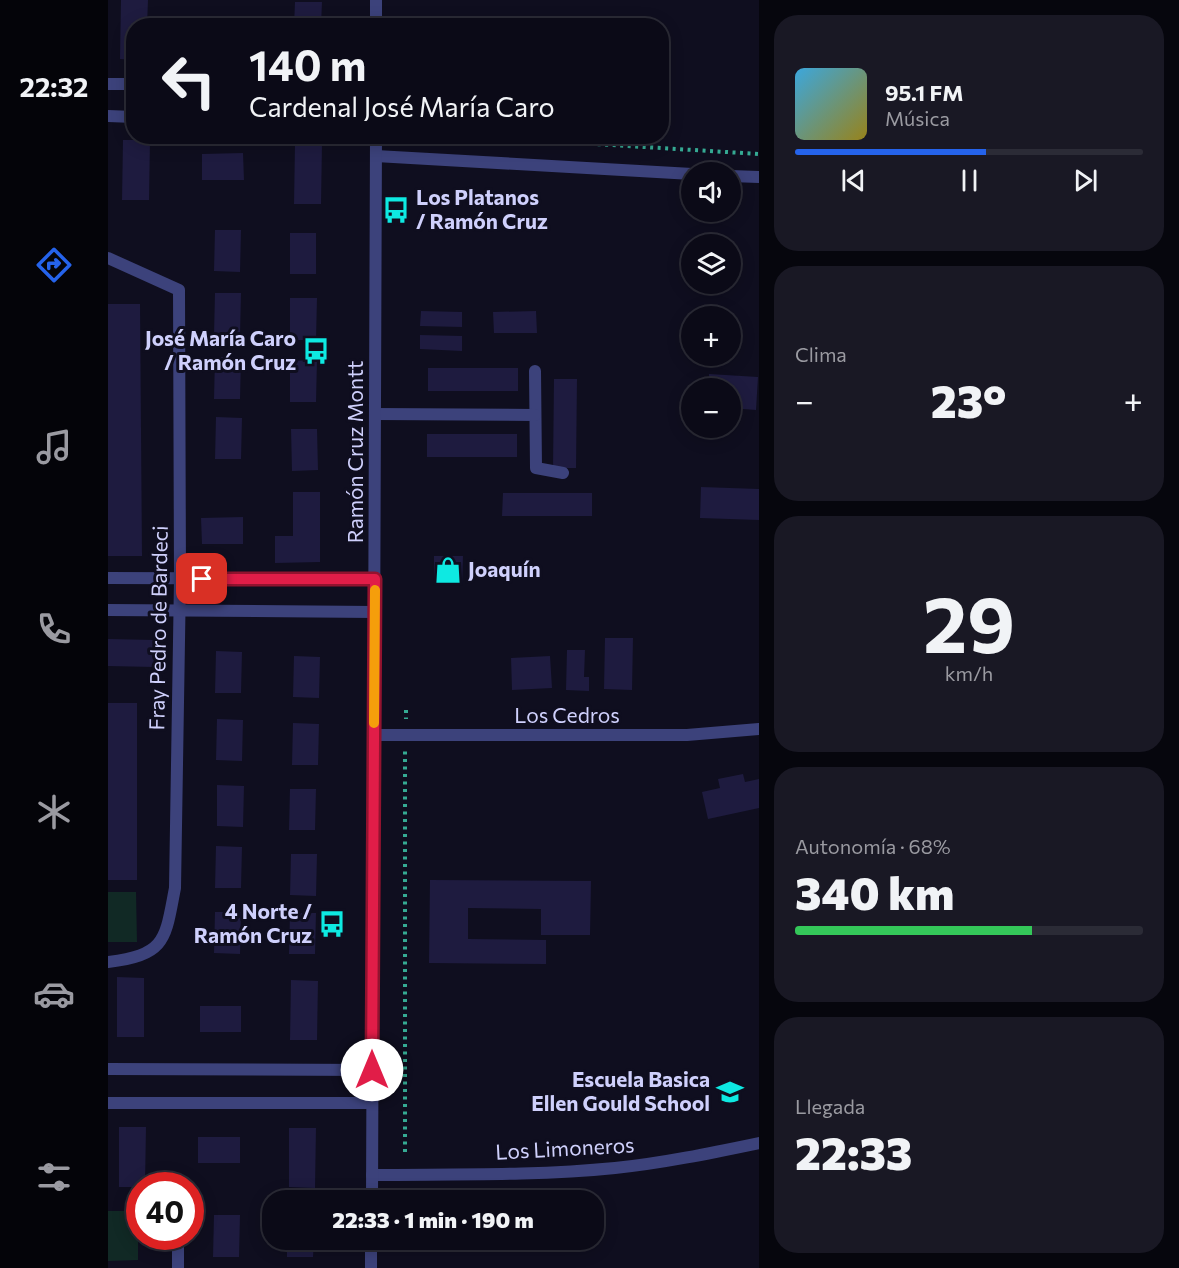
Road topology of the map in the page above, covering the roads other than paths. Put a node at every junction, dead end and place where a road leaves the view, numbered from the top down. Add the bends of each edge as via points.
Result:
1 (376, 0) edge
2 (376, 18) edge
3 (108, 84) edge
4 (126, 84) edge
5 (108, 116) edge
6 (126, 117) edge
7 (376, 144) edge
8 (376, 156) junction
9 (681, 173) edge
10 (741, 176) edge
11 (759, 177) edge
12 (108, 258) edge
13 (535, 370) dead end
14 (375, 414) junction
15 (536, 415) junction
16 (563, 473) dead end
17 (108, 578) edge
18 (180, 579) junction
19 (375, 579) junction
20 (108, 609) edge
21 (180, 610) junction
22 (375, 612) junction
23 (759, 729) edge
24 (374, 735) junction
25 (108, 962) edge
26 (108, 1069) edge
27 (372, 1070) junction
28 (108, 1103) edge
29 (372, 1103) junction
30 (759, 1143) edge
31 (372, 1175) junction
32 (372, 1190) edge
33 (178, 1250) edge
34 (371, 1250) edge
35 (178, 1268) edge
36 (371, 1268) edge

1 - 2 street
3 - 4 street
5 - 6 street
7 - 8 street, Ramón Cruz Montt
8 - 9 street
8 - 14 street, Ramón Cruz Montt
10 - 11 street
12 - 18 street, Fray Pedro de Bardeci via 179,290
13 - 15 street
14 - 15 street
14 - 19 street, Ramón Cruz Montt
15 - 16 street via 536,468
17 - 18 street
18 - 19 street
18 - 21 street, Fray Pedro de Bardeci
19 - 22 street, Ramón Cruz Montt
20 - 21 street
21 - 22 street
21 - 25 street, Fray Pedro de Bardeci via 175,888 167,928 157,947 140,956
22 - 24 street, Ramón Cruz Montt
23 - 24 street, Los Cedros via 687,735
24 - 27 street, Ramón Cruz Montt
26 - 27 street
27 - 29 street, Ramón Cruz Montt
28 - 29 street
29 - 31 street, Ramón Cruz Montt
30 - 31 street, Los Limoneros via 615,1168
31 - 32 street, Ramón Cruz Montt
33 - 35 street
34 - 36 street

